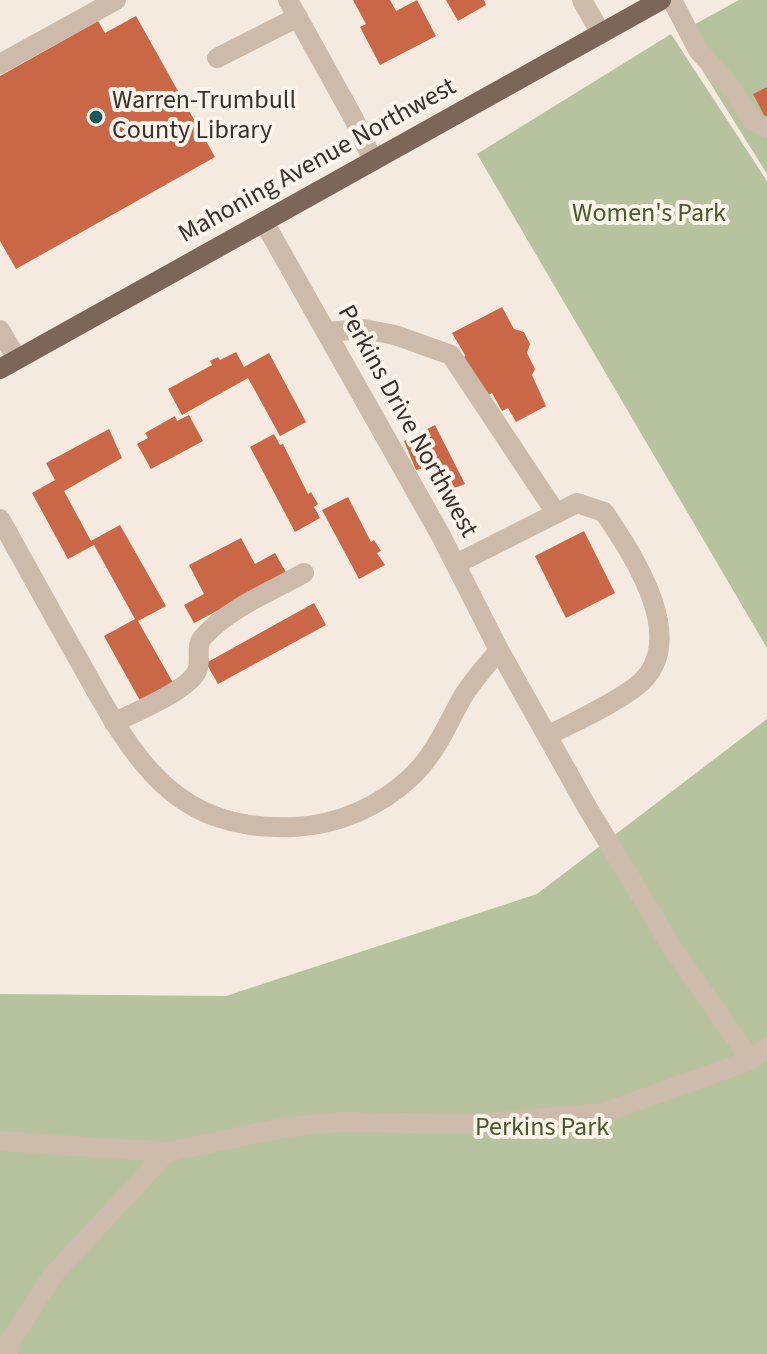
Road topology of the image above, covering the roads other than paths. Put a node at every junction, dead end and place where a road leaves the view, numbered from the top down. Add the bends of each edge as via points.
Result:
1 (116, 0) edge
2 (582, 0) edge
3 (661, 0) edge
4 (672, 0) edge
5 (293, 8) edge
6 (601, 34) junction
7 (217, 58) dead end
8 (0, 64) edge
9 (767, 128) edge
10 (373, 161) junction
11 (264, 222) junction
12 (0, 330) edge
13 (326, 332) junction
14 (8, 364) edge
15 (556, 513) junction
16 (0, 519) edge
17 (456, 564) junction
18 (304, 573) dead end
19 (499, 650) junction
20 (114, 723) junction
21 (547, 736) junction
22 (759, 1054) edge
23 (0, 1141) edge
24 (167, 1152) junction
25 (7, 1354) edge

1 - 8 street
2 - 6 street
3 - 6 main road, Mahoning Avenue Northwest
4 - 9 street via 698,50 752,120
5 - 7 street
5 - 10 street
6 - 10 main road, Mahoning Avenue Northwest
10 - 11 main road, Mahoning Avenue Northwest
11 - 13 street, Perkins Drive Northwest
11 - 14 main road, Mahoning Avenue Northwest
12 - 14 street
13 - 15 street via 364,329 451,355
13 - 17 street, Perkins Drive Northwest
15 - 17 street
15 - 21 street via 577,503 604,512 650,587 658,646 651,671 636,688
16 - 20 street
17 - 19 street, Perkins Drive Northwest
18 - 20 street via 202,637 200,663 191,682
19 - 20 street via 410,779 355,814 303,826 233,821 187,802 141,765
19 - 21 street, Perkins Drive Northwest
21 - 22 street, Perkins Drive Northwest via 673,949
22 - 24 street via 603,1113 474,1124 339,1122
23 - 24 street
24 - 25 street via 52,1276

